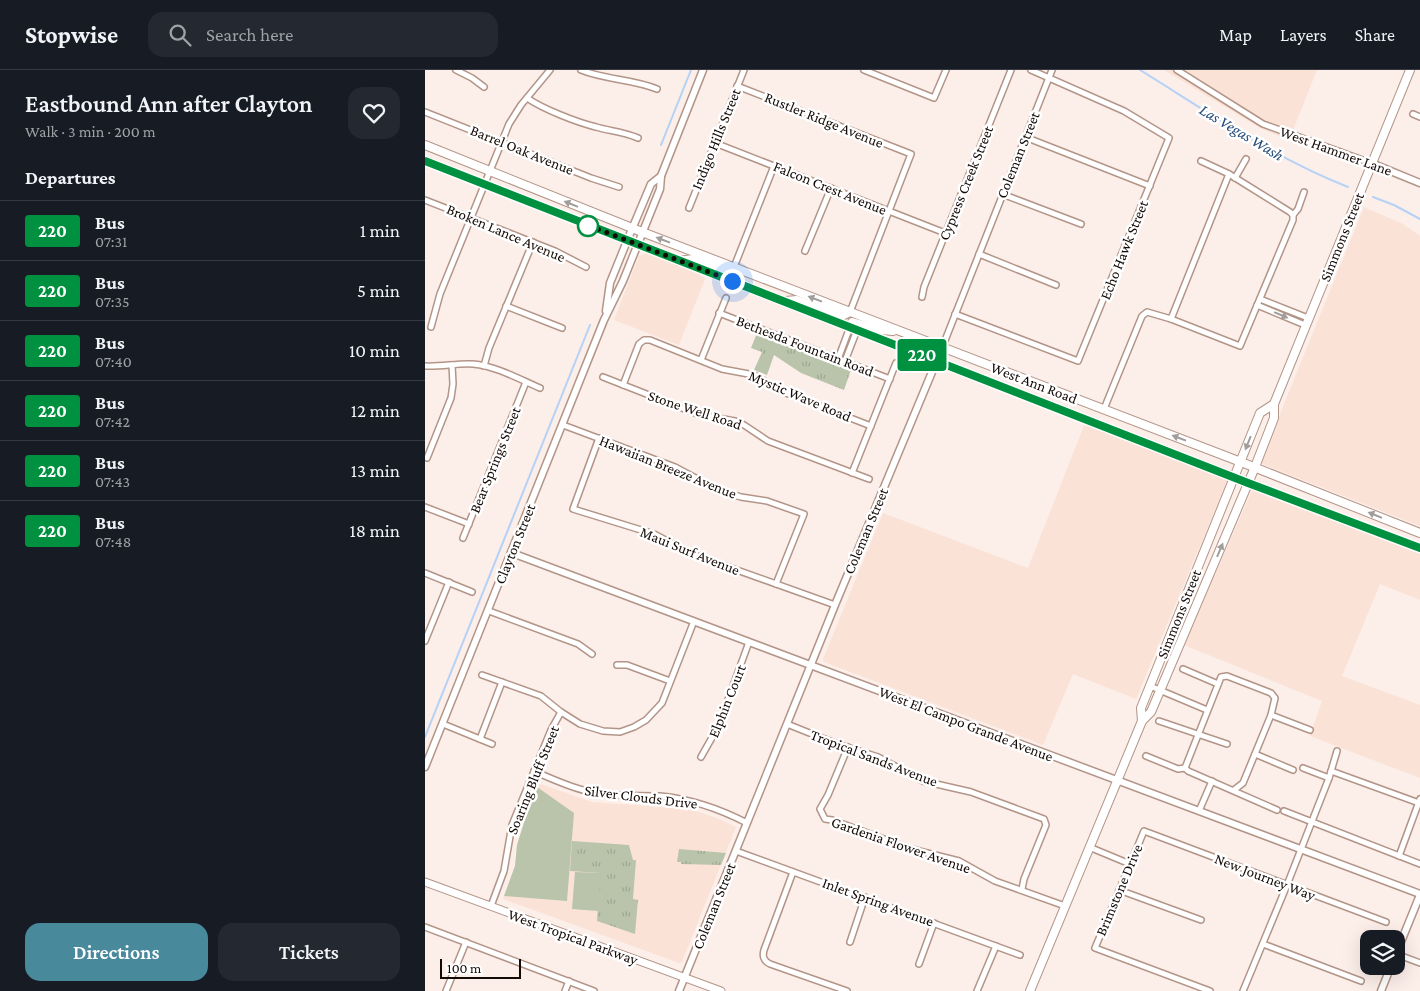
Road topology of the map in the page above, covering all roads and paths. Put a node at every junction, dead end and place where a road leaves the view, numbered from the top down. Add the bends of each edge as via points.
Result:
1 (456, 70) edge
2 (550, 70) edge
3 (581, 70) edge
4 (607, 70) edge
5 (703, 70) edge
6 (744, 70) edge
7 (864, 70) edge
8 (945, 70) edge
9 (1011, 70) edge
10 (1031, 70) edge
11 (1052, 70) edge
12 (1177, 70) edge
13 (1410, 70) edge
14 (1049, 77) junction
15 (606, 78) junction
16 (737, 86) junction
17 (484, 87) dead end
18 (657, 89) dead end
19 (527, 98) junction
20 (425, 112) edge
21 (1413, 114) dead end
22 (1420, 117) edge
23 (1025, 137) junction
24 (638, 138) dead end
25 (501, 142) junction
26 (715, 142) junction
27 (425, 145) edge
28 (1246, 159) dead end
29 (425, 160) edge
30 (1201, 161) dead end
31 (1371, 164) junction
32 (773, 166) junction
33 (490, 171) junction
34 (661, 176) junction
35 (1232, 176) junction
36 (1420, 183) edge
37 (484, 184) junction
38 (1150, 186) junction
39 (619, 187) dead end
40 (831, 188) junction
41 (1304, 192) dead end
42 (1003, 194) junction
43 (425, 200) edge
44 (689, 208) dead end
45 (889, 211) junction
46 (1293, 215) junction
47 (471, 218) junction
48 (1081, 224) dead end
49 (633, 228) junction
50 (642, 232) junction
51 (945, 233) junction
52 (627, 241) junction
53 (533, 242) junction
54 (637, 245) junction
55 (805, 251) dead end
56 (979, 254) junction
57 (677, 261) junction
58 (586, 267) dead end
59 (734, 267) junction
60 (611, 283) junction
61 (1056, 285) dead end
62 (620, 287) junction
63 (922, 296) dead end
64 (726, 298) dead end
65 (1260, 299) junction
66 (781, 301) junction
67 (1257, 305) junction
68 (506, 306) junction
69 (850, 312) junction
70 (719, 313) junction
71 (955, 314) junction
72 (1171, 319) junction
73 (604, 320) junction
74 (1307, 322) junction
75 (431, 328) dead end
76 (562, 328) dead end
77 (854, 328) junction
78 (903, 332) junction
79 (942, 348) junction
80 (838, 359) junction
81 (701, 360) junction
82 (937, 360) junction
83 (845, 361) junction
84 (896, 363) dead end
85 (452, 365) junction
86 (425, 366) edge
87 (484, 366) junction
88 (603, 378) dead end
89 (890, 379) junction
90 (526, 382) junction
91 (623, 385) junction
92 (540, 388) dead end
93 (1274, 404) junction
94 (1104, 409) junction
95 (1099, 424) junction
96 (563, 425) junction
97 (871, 426) junction
98 (599, 438) junction
99 (427, 458) dead end
100 (1241, 462) junction
101 (1255, 467) junction
102 (852, 474) junction
103 (1234, 478) junction
104 (869, 479) dead end
105 (1248, 483) junction
106 (425, 507) edge
107 (469, 524) junction
108 (1401, 525) junction
109 (1420, 533) edge
110 (463, 538) dead end
111 (1396, 539) junction
112 (1420, 548) edge
113 (512, 553) junction
114 (425, 573) edge
115 (449, 582) junction
116 (776, 584) junction
117 (472, 592) dead end
118 (835, 605) junction
119 (489, 611) junction
120 (694, 621) junction
121 (425, 640) edge
122 (749, 642) junction
123 (592, 654) dead end
124 (617, 665) dead end
125 (811, 666) junction
126 (1183, 669) dead end
127 (482, 675) dead end
128 (670, 681) junction
129 (502, 682) junction
130 (1218, 684) junction
131 (1150, 686) junction
132 (1160, 690) junction
133 (1207, 710) junction
134 (561, 712) junction
135 (1271, 714) junction
136 (1142, 721) junction
137 (1159, 721) dead end
138 (443, 724) junction
139 (787, 724) junction
140 (1310, 730) dead end
141 (1199, 733) junction
142 (480, 739) junction
143 (492, 744) dead end
144 (1227, 744) dead end
145 (848, 747) junction
146 (1337, 750) dead end
147 (1255, 754) junction
148 (1147, 756) dead end
149 (701, 757) dead end
150 (425, 767) edge
151 (1185, 768) junction
152 (1303, 768) dead end
153 (1293, 770) dead end
154 (534, 771) junction
155 (1331, 771) junction
156 (1329, 778) junction
157 (1117, 781) junction
158 (1212, 781) junction
159 (1234, 790) junction
160 (1419, 801) edge
161 (1277, 810) dead end
162 (1199, 811) junction
163 (1284, 811) dead end
164 (1417, 815) edge
165 (1312, 822) junction
166 (747, 823) junction
167 (1144, 831) joint
168 (1089, 847) junction
169 (1301, 849) junction
170 (736, 851) junction
171 (1399, 856) junction
172 (1130, 864) junction
173 (1420, 864) edge
174 (793, 872) junction
175 (425, 882) edge
176 (1287, 885) junction
177 (1022, 889) junction
178 (1119, 890) junction
179 (1420, 895) edge
180 (865, 898) junction
181 (491, 906) junction
182 (1065, 906) junction
183 (1201, 920) dead end
184 (1387, 922) dead end
185 (934, 923) junction
186 (425, 927) edge
187 (1405, 932) edge
188 (466, 942) junction
189 (850, 942) dead end
190 (1263, 944) junction
191 (996, 946) junction
192 (1020, 955) dead end
193 (1405, 957) edge
194 (1420, 963) edge
195 (919, 964) dead end
196 (1387, 975) edge
197 (685, 977) junction
198 (569, 981) junction
199 (1361, 981) dead end
200 (446, 991) edge
201 (565, 991) edge
202 (594, 991) edge
203 (679, 991) edge
204 (721, 991) edge
205 (847, 991) edge
206 (977, 991) edge
207 (1030, 991) edge
208 (1209, 991) edge
209 (1243, 991) edge
210 (1381, 991) edge

1 - 17 street
2 - 19 street
3 - 15 street
4 - 15 street
5 - 34 street, Clayton Street
6 - 16 street, Indigo Hills Street
7 - 8 street via 934,98
9 - 51 street, Cypress Creek Street
10 - 14 street
11 - 14 street, Coleman Street
12 - 31 street, West Hammer Lane via 1263,124
13 - 31 main road, Simmons Street
14 - 23 street, Coleman Street
14 - 38 street, Echo Hawk Street via 1124,111 1169,138
15 - 18 street
16 - 26 street, Indigo Hills Street
16 - 45 street, Rustler Ridge Avenue via 911,154
19 - 24 street via 593,127
19 - 25 street via 514,115
20 - 25 street, Barrel Oak Avenue
21 - 22 street
23 - 38 street
23 - 42 street, Coleman Street
25 - 33 street
25 - 39 street, Barrel Oak Avenue
26 - 32 street, Falcon Crest Avenue
26 - 44 street, Indigo Hills Street
27 - 33 main road, West Ann Road
28 - 35 street
29 - 37 main road, West Ann Road
30 - 35 street
31 - 36 street, West Hammer Lane
31 - 74 main road, Simmons Street
32 - 40 street, Falcon Crest Avenue
32 - 59 street
33 - 37 street
49 -> 33 main road, West Ann Road
34 - 49 street, Clayton Street via 651,184
34 - 50 street, Clayton Street via 660,189
35 - 46 street
35 - 72 street
37 - 47 street
37 - 52 main road, West Ann Road
38 - 71 street, Echo Hawk Street via 1078,361
40 - 45 street, Falcon Crest Avenue
40 - 55 street
41 - 46 street
42 - 48 street
42 - 56 street, Coleman Street
43 - 47 street, Broken Lance Avenue
45 - 51 street, Falcon Crest Avenue
45 - 69 street
46 - 65 street
47 - 53 street, Broken Lance Avenue
47 - 75 street via 440,294
49 - 50 main road, West Ann Road
49 - 52 street, Clayton Street
50 - 54 street, Clayton Street
59 -> 50 main road, West Ann Road
51 - 63 street, Cypress Creek Street
52 - 54 main road, West Ann Road
52 - 60 street, Clayton Street
53 - 58 street, Broken Lance Avenue
53 - 68 street
54 - 57 main road, West Ann Road
54 - 62 street, Clayton Street
56 - 61 street
56 - 71 street, Coleman Street
57 - 59 main road via 693,259 728,270
57 - 66 main road, West Ann Road
69 -> 59 main road, West Ann Road
60 - 62 street
60 - 73 street, Clayton Street
62 - 73 street, Clayton Street
64 - 70 street
65 - 67 street
65 - 74 street
66 - 69 main road via 797,300 842,316
66 - 77 main road, West Ann Road
67 - 72 street via 1241,346
67 -> 74 street
68 - 76 street
68 - 87 street
69 - 78 main road, West Ann Road
70 - 80 street, Bethesda Fountain Road
70 - 81 street
71 - 79 street, Coleman Street
72 - 94 street via 1152,312 1142,316
73 - 96 street, Clayton Street
74 - 93 main road, Simmons Street
77 - 78 main road via 853,322
77 - 80 street
77 - 82 main road, West Ann Road
77 - 83 street
78 - 79 main road, West Ann Road
79 - 82 street, Coleman Street
79 - 94 main road, West Ann Road
80 - 83 street, Bethesda Fountain Road
81 - 91 street, Mystic Wave Road via 644,340 639,344
81 - 97 street, Mystic Wave Road via 722,369 754,374 786,393
82 - 95 main road, West Ann Road
82 - 118 street, Coleman Street
83 - 89 street, Bethesda Fountain Road
84 - 89 street
85 - 86 street
85 - 87 street
85 - 99 street via 451,398
87 - 90 street
88 - 91 street, Stone Well Road
89 - 97 street
90 - 92 street
90 - 107 street, Bear Springs Street
91 - 102 street, Stone Well Road via 700,415 735,421 768,441
93 -> 100 main road, Simmons Street via 1260,414
93 - 101 main road, Simmons Street via 1274,418
94 - 95 main road
100 -> 94 main road, West Ann Road
95 - 103 main road, West Ann Road
96 - 98 street, Hawaiian Breeze Avenue
96 - 113 street, Clayton Street
97 - 102 street
98 - 116 street, Maui Surf Avenue via 573,509 654,534 692,554
98 - 116 street, Hawaiian Breeze Avenue via 675,466 718,490 767,501 804,514
100 - 101 main road, West Ann Road
100 - 103 main road, Simmons Street
101 - 105 main road, Simmons Street
108 -> 101 main road, West Ann Road
102 - 104 street, Stone Well Road
103 - 105 main road, West Ann Road
103 - 131 main road, Simmons Street
105 - 111 main road, West Ann Road
132 -> 105 main road, Simmons Street
106 - 107 street
107 - 110 street, Bear Springs Street
108 - 109 main road, West Ann Road
108 - 111 main road
111 - 112 main road, West Ann Road
113 - 119 street, Clayton Street
113 - 120 street, West El Campo Grande Avenue
114 - 115 street
115 - 117 street
115 - 121 street
116 - 118 street, Maui Surf Avenue
118 - 125 street, Coleman Street
119 - 123 street via 578,644
119 - 138 street, Clayton Street
120 - 122 street, West El Campo Grande Avenue
120 - 128 street
122 - 125 street, West El Campo Grande Avenue
122 - 149 street, Elphin Court via 718,726
124 - 128 street via 627,665
125 - 139 street, Coleman Street
125 - 157 street, West El Campo Grande Avenue
126 - 130 street
127 - 129 street
128 - 134 street via 662,703 647,720 620,732 580,724
129 - 134 street via 541,696
129 - 142 street
130 - 133 street
130 - 135 street via 1223,676 1271,693 1275,698
131 - 132 street
131 - 136 main road, Simmons Street via 1141,708
132 - 133 street
132 - 136 main road, Simmons Street via 1151,712
133 - 141 street
134 - 154 street, Soaring Bluff Street
135 - 140 street
135 - 147 street
136 - 157 main road, Simmons Street
137 - 141 street
138 - 142 street
138 - 150 street, Clayton Street
139 - 145 street, Tropical Sands Avenue
139 - 166 street, Coleman Street
141 - 144 street
141 - 151 street
142 - 143 street
145 - 177 street, Tropical Sands Avenue via 878,757 923,781 971,792 1044,819 1046,825
145 - 177 street, Gardenia Flower Avenue via 820,809 825,819 911,850 959,861 995,881
146 - 155 street
147 - 153 street
147 - 159 street via 1243,783
148 - 151 street via 1178,769
151 - 158 street
152 - 156 street
154 - 166 street, Silver Clouds Drive via 589,792 691,801
154 - 181 street, Soaring Bluff Street via 512,825 504,871
155 - 156 street
155 - 160 street
156 - 165 street
157 - 162 street, West El Campo Grande Avenue
157 - 168 main road, Simmons Street
158 - 159 street
158 - 162 street
159 - 161 street
160 - 164 street
162 - 169 street, West El Campo Grande Avenue
163 - 165 street
164 - 171 street
165 - 169 street
165 - 171 street
166 - 170 street, Coleman Street
167 - 172 street, Brimstone Drive
167 - 176 street, New Journey Way
168 - 172 street
168 - 182 main road, Simmons Street
169 - 176 street
169 - 179 street, West El Campo Grande Avenue
170 - 174 street, Inlet Spring Avenue
170 - 197 street, Coleman Street
171 - 173 street
172 - 178 street, Brimstone Drive
174 - 180 street, Inlet Spring Avenue
174 - 205 street via 764,950 764,958 770,964
175 - 181 main road, West Tropical Parkway
176 - 184 street, New Journey Way
176 - 190 street
177 - 182 street, Gardenia Flower Avenue
178 - 183 street
178 - 208 street, Brimstone Drive via 1095,948
179 - 187 street
180 - 185 street, Inlet Spring Avenue
180 - 189 street
181 - 197 main road, West Tropical Parkway
182 - 207 main road, Simmons Street
185 - 191 street, Inlet Spring Avenue
185 - 195 street
186 - 188 street
188 - 198 street
188 - 200 street
190 - 199 street
190 - 209 street
191 - 192 street, Inlet Spring Avenue
191 - 206 street
193 - 194 street
196 - 210 street
197 - 203 street, Coleman Street
197 - 204 main road, West Tropical Parkway
198 - 201 street
198 - 202 street

